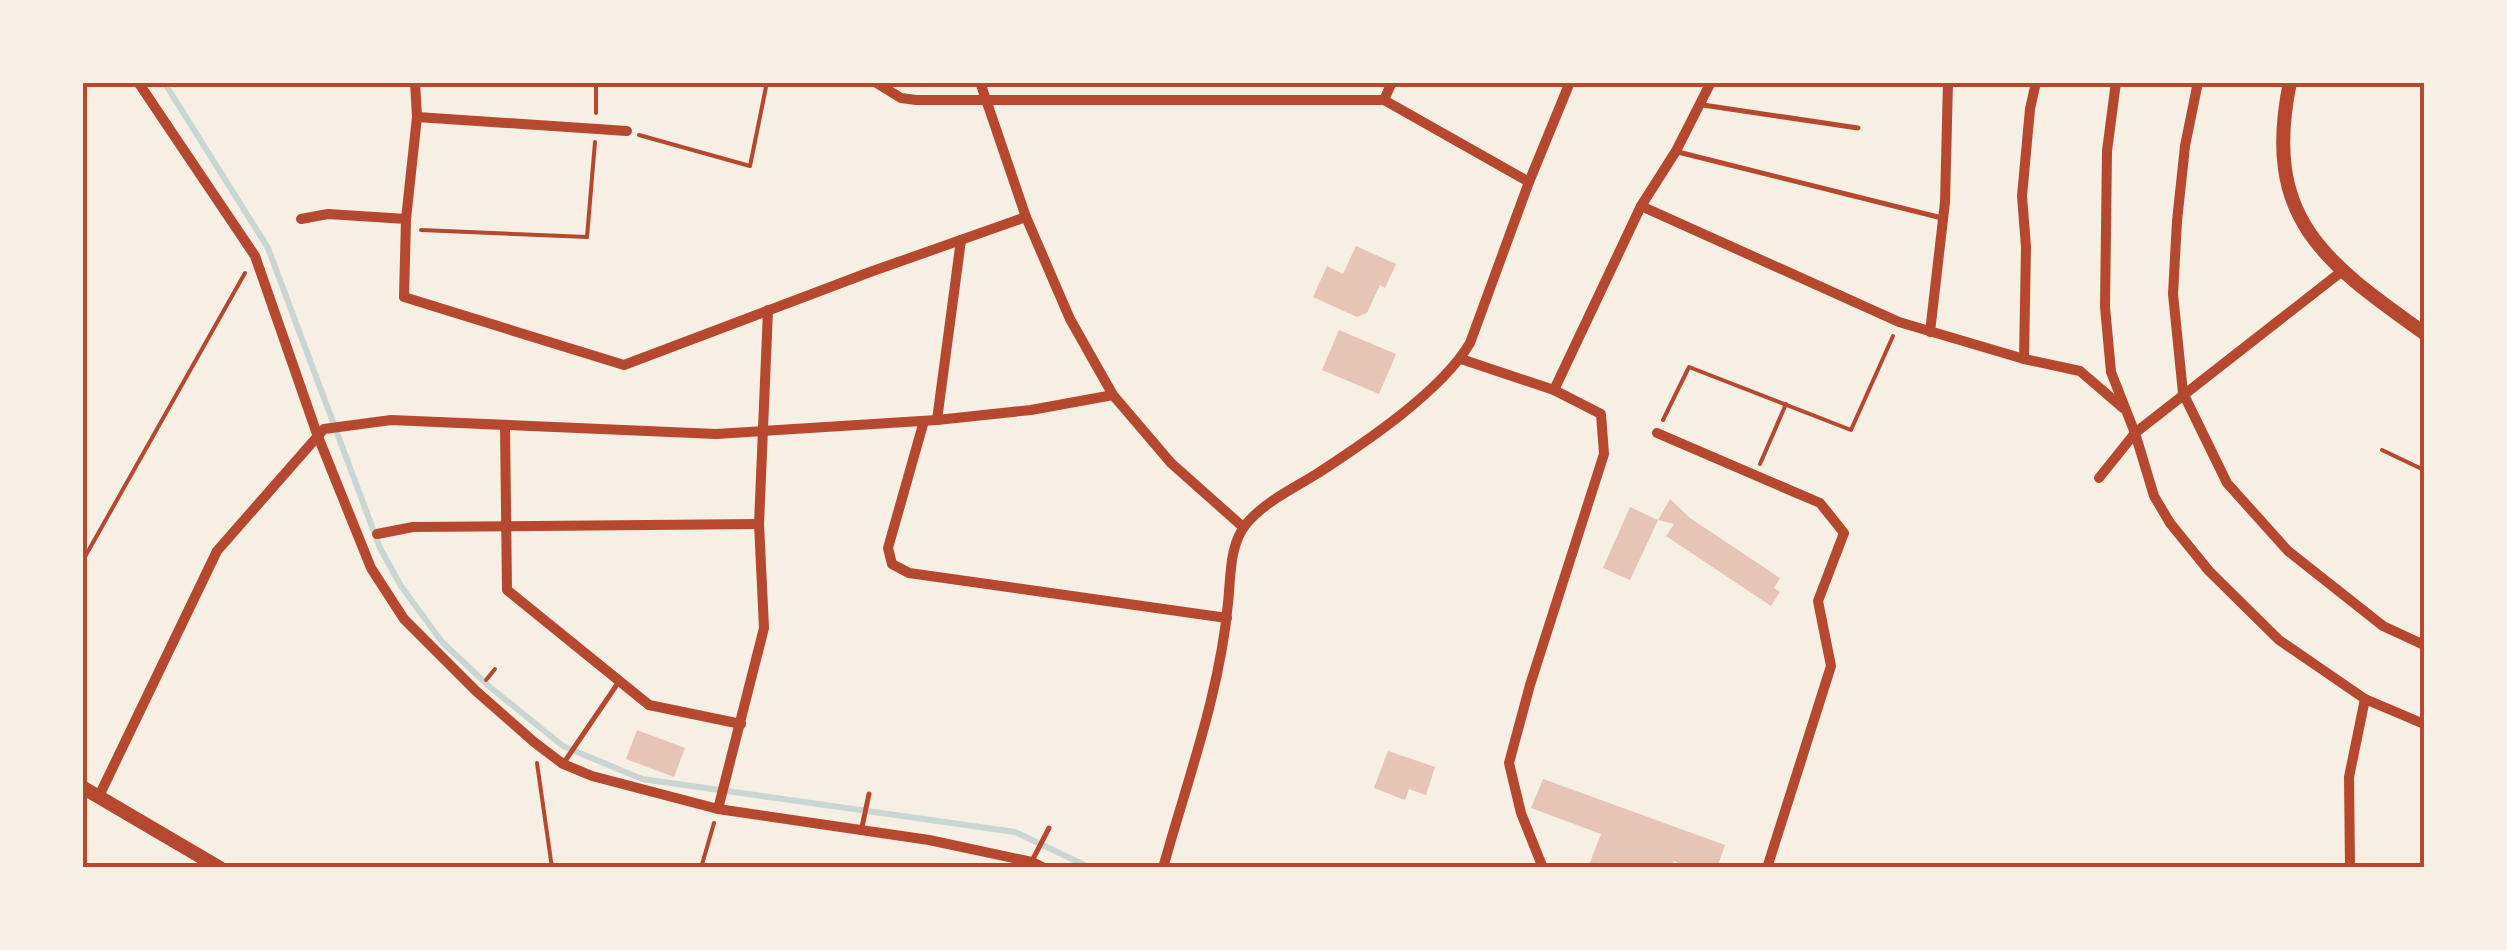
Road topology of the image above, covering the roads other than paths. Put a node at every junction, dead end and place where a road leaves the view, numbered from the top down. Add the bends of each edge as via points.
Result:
1 (415, 82) edge
2 (876, 82) edge
3 (980, 82) edge
4 (1392, 82) edge
5 (1570, 82) edge
6 (1711, 82) edge
7 (1948, 82) edge
8 (2036, 82) edge
9 (2116, 82) edge
10 (2198, 82) edge
11 (2290, 82) edge
12 (139, 83) edge
13 (985, 99) junction
14 (1384, 100) junction
15 (1700, 104) junction
16 (417, 116) junction
17 (1858, 128) dead end
18 (627, 131) road end
19 (1676, 151) junction
20 (1529, 182) junction
21 (1641, 206) junction
22 (1026, 218) junction
23 (1942, 218) junction
24 (300, 219) dead end
25 (406, 225) junction
26 (961, 240) junction
27 (2341, 272) junction
28 (768, 310) junction
29 (2421, 328) edge
30 (1930, 332) junction
31 (1460, 359) junction
32 (2024, 359) junction
33 (1554, 390) junction
34 (2183, 392) junction
35 (1113, 394) junction
36 (2124, 409) junction
37 (938, 420) junction
38 (924, 421) junction
39 (505, 427) junction
40 (320, 431) junction
41 (763, 432) junction
42 (1656, 433) road end
43 (2136, 433) junction
44 (2099, 478) dead end
45 (759, 524) junction
46 (1243, 527) junction
47 (506, 528) junction
48 (378, 534) dead end
49 (1227, 618) junction
50 (2424, 645) edge
51 (619, 680) junction
52 (2365, 699) junction
53 (741, 724) junction
54 (2424, 724) edge
55 (563, 764) junction
56 (82, 787) edge
57 (869, 794) dead end
58 (99, 796) junction
59 (718, 809) junction
60 (863, 826) junction
61 (1048, 828) dead end
62 (1034, 857) junction
63 (220, 868) edge
64 (1044, 868) edge
65 (1163, 868) edge
66 (1543, 868) edge
67 (1768, 868) edge
68 (2350, 868) edge

1 - 16 street
2 - 13 street via 901,98
3 - 13 street
4 - 14 street
5 - 20 street
6 - 15 street
7 - 23 street
8 - 32 street via 2022,196
9 - 36 street via 2105,308
10 - 34 street via 2185,146 2173,294
11 - 27 street via 2282,145 2286,186 2298,216
12 - 40 street via 254,256
13 - 14 street
13 - 22 street
14 - 20 street
15 - 17 lane
15 - 19 street
16 - 18 street
16 - 25 street
19 - 21 street
19 - 23 lane
20 - 31 street
21 - 30 street
21 - 33 street
22 - 26 street
22 - 35 street via 1070,319
23 - 30 street
24 - 25 street via 328,214
25 - 28 street via 404,297 624,364
26 - 28 street
26 - 37 street
27 - 29 street
27 - 34 street
28 - 41 street
30 - 32 street
31 - 33 street
31 - 46 street via 1348,454
32 - 36 street via 2080,371
33 - 66 street via 1601,414 1604,454 1509,763
34 - 43 street
34 - 50 street via 2227,483 2288,552 2383,626
35 - 37 street
35 - 46 street via 1172,463
36 - 43 street
37 - 38 street
38 - 41 street
38 - 49 street via 888,548 892,564 909,573
39 - 40 street via 392,420
39 - 41 street
39 - 47 street
40 - 55 street via 370,568 404,619
40 - 58 street via 218,551
41 - 45 street
42 - 67 street via 1820,503 1844,533 1818,601 1831,666
43 - 44 street
43 - 52 street via 2154,496 2209,571 2279,640
45 - 47 street
45 - 53 street via 764,628
46 - 49 street via 1232,555
47 - 48 street via 412,527
47 - 51 street via 506,590
49 - 65 street via 1212,698
51 - 53 street via 649,705
51 - 55 lane
52 - 54 street
52 - 68 street via 2349,777
53 - 59 street
55 - 59 street
56 - 58 street
57 - 60 lane
58 - 63 street
59 - 60 street
60 - 62 street
61 - 62 lane
62 - 64 street

